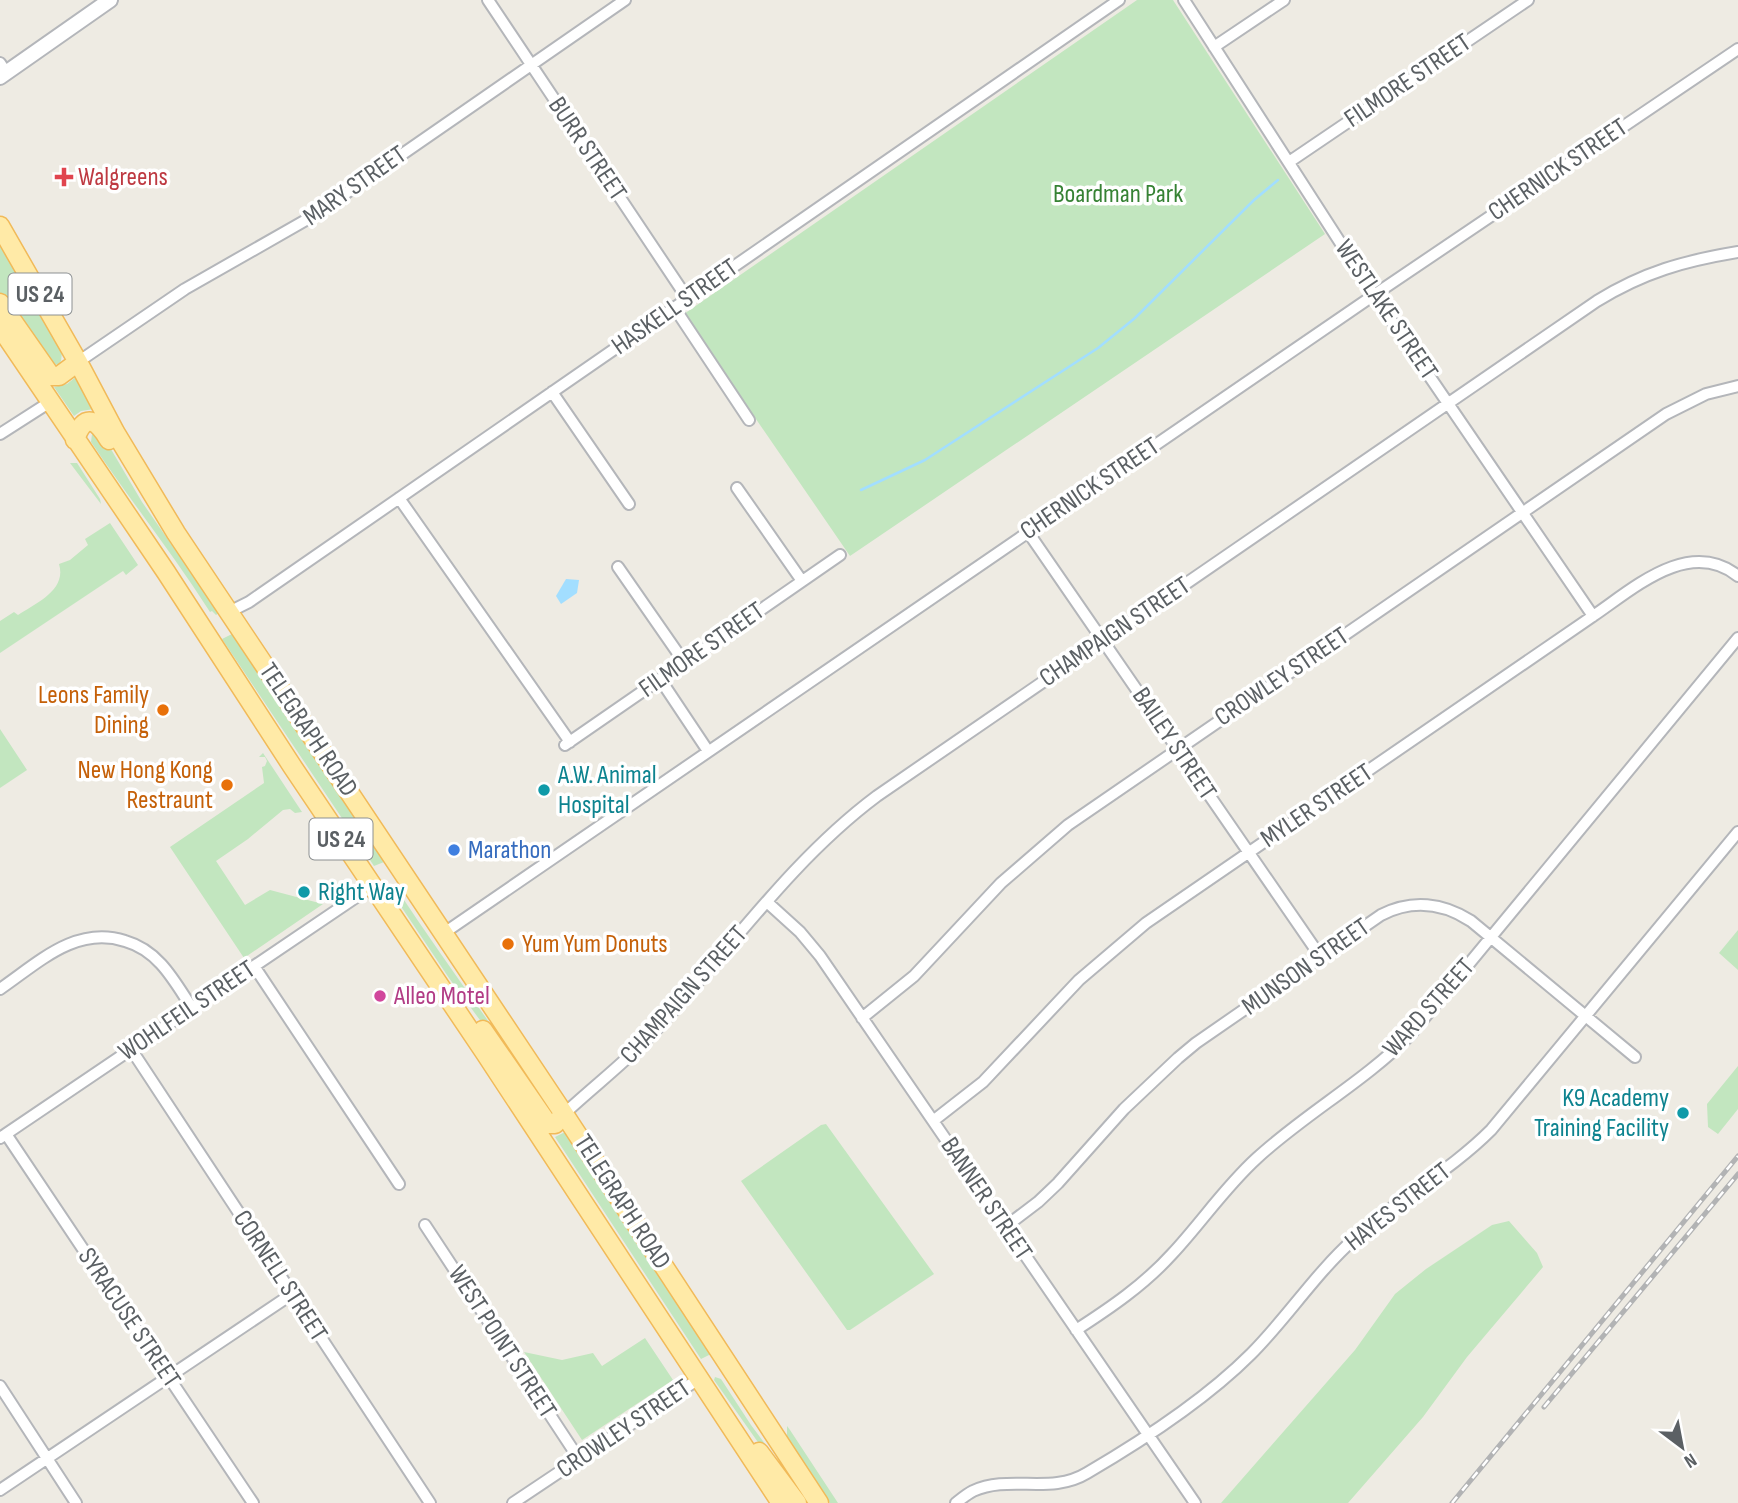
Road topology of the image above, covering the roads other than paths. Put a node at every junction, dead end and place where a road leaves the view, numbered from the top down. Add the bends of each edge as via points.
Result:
1 (110, 0) edge
2 (488, 0) edge
3 (625, 0) edge
4 (1119, 0) edge
5 (1184, 0) edge
6 (1284, 0) edge
7 (1528, 0) edge
8 (1214, 47) junction
9 (1738, 49) edge
10 (531, 65) junction
11 (2, 71) edge
12 (1289, 162) junction
13 (0, 226) edge
14 (1738, 252) edge
15 (1374, 295) junction
16 (687, 298) junction
17 (0, 303) edge
18 (674, 307) junction
19 (0, 327) edge
20 (78, 362) junction
21 (1738, 386) edge
22 (552, 392) junction
23 (50, 402) junction
24 (1448, 403) junction
25 (749, 419) dead end
26 (0, 434) edge
27 (75, 440) junction
28 (737, 488) dead end
29 (399, 498) junction
30 (629, 504) dead end
31 (1522, 512) junction
32 (136, 529) junction
33 (1028, 532) junction
34 (176, 533) junction
35 (840, 555) dead end
36 (618, 567) dead end
37 (1738, 576) edge
38 (802, 581) junction
39 (229, 612) junction
40 (1593, 616) junction
41 (1738, 638) edge
42 (1103, 640) junction
43 (684, 662) junction
44 (660, 679) junction
45 (1177, 749) junction
46 (708, 751) junction
47 (1738, 832) edge
48 (1248, 853) junction
49 (374, 885) junction
50 (768, 903) junction
51 (444, 933) junction
52 (1491, 938) junction
53 (1320, 956) junction
54 (254, 966) junction
55 (475, 980) junction
56 (2, 983) edge
57 (454, 1006) junction
58 (192, 1008) junction
59 (1585, 1017) junction
60 (862, 1018) junction
61 (131, 1049) junction
62 (1635, 1057) dead end
63 (564, 1114) junction
64 (933, 1121) junction
65 (3, 1136) edge
66 (400, 1184) dead end
67 (425, 1224) dead end
68 (1004, 1227) junction
69 (292, 1294) junction
70 (1076, 1330) junction
71 (169, 1377) junction
72 (699, 1378) junction
73 (0, 1386) edge
74 (735, 1432) junction
75 (1147, 1434) junction
76 (47, 1458) junction
77 (579, 1459) junction
78 (790, 1459) junction
79 (0, 1490) edge
80 (76, 1503) edge
81 (253, 1503) edge
82 (430, 1503) edge
83 (513, 1503) edge
84 (781, 1503) edge
85 (797, 1503) edge
86 (819, 1503) edge
87 (956, 1503) edge
88 (1195, 1503) edge

1 - 11 street
2 - 10 street, BURR STREET
3 - 10 street, MARY STREET
4 - 16 street, HASKELL STREET
5 - 8 street, WESTLAKE STREET
6 - 8 street
7 - 12 street, FILMORE STREET
8 - 12 street, WESTLAKE STREET
9 - 15 street, CHERNICK STREET
10 - 16 street, BURR STREET
10 - 20 street, MARY STREET via 313,216 185,289
12 - 15 street, WESTLAKE STREET
13 - 20 main road, TELEGRAPH ROAD / US 24
14 - 24 street, CHAMPAIGN STREET via 1662,268 1616,289
15 - 24 street, WESTLAKE STREET
15 - 33 street, CHERNICK STREET
16 - 18 street, HASKELL STREET
17 - 20 main road via 51,376 59,376
18 - 22 street, HASKELL STREET
18 - 25 street
19 - 23 main road, TELEGRAPH ROAD / US 24
20 - 34 main road, TELEGRAPH ROAD / US 24
21 - 31 street, CROWLEY STREET via 1672,410
22 - 29 street, HASKELL STREET
22 - 30 street
23 - 26 street
23 - 27 main road, TELEGRAPH ROAD / US 24
24 - 31 street, WESTLAKE STREET
24 - 42 street, CHAMPAIGN STREET
27 - 32 main road, TELEGRAPH ROAD / US 24
27 - 34 main road via 83,424 99,423 157,519
28 - 38 street
29 - 39 street, HASKELL STREET
29 - 44 street, FILMORE STREET via 567,744
31 - 40 street, WESTLAKE STREET
31 - 45 street, CROWLEY STREET
32 - 39 main road via 165,553 213,623 223,624
32 - 49 main road, TELEGRAPH ROAD / US 24
33 - 42 street, BAILEY STREET
33 - 46 street, CHERNICK STREET
34 - 39 main road, TELEGRAPH ROAD / US 24
35 - 38 street, FILMORE STREET
36 - 43 street
37 - 40 street, MYLER STREET via 1706,563 1673,566
38 - 43 street, FILMORE STREET
39 - 51 main road, TELEGRAPH ROAD / US 24
40 - 48 street, MYLER STREET
41 - 52 street, WARD STREET
42 - 45 street, BAILEY STREET
42 - 50 street, CHAMPAIGN STREET via 859,809 815,848
43 - 44 street, FILMORE STREET
44 - 46 street
45 - 48 street, BAILEY STREET
45 - 60 street, CROWLEY STREET via 1037,851 914,976
46 - 51 street, CHERNICK STREET
47 - 59 street, HAYES STREET
48 - 53 street, BAILEY STREET
48 - 64 street, MYLER STREET via 1108,953 983,1082
49 - 54 street, WOHLFEIL STREET
49 - 55 main road via 382,874 389,874 444,955
49 - 57 main road, TELEGRAPH ROAD / US 24
50 - 60 street, BANNER STREET via 807,940
50 - 63 street, CHAMPAIGN STREET via 654,1032
51 - 55 main road, TELEGRAPH ROAD / US 24
52 - 53 street, MUNSON STREET via 1452,911 1411,905 1381,915
52 - 59 street, MUNSON STREET
52 - 70 street, WARD STREET via 1391,1054 1272,1144 1158,1269
53 - 68 street, MUNSON STREET via 1178,1058 1124,1109 1058,1183
54 - 58 street, WOHLFEIL STREET
54 - 66 street
55 - 63 main road, TELEGRAPH ROAD / US 24
56 - 58 street via 69,943 112,938 153,956
57 - 63 main road via 479,1024 548,1124 555,1124
57 - 72 main road, TELEGRAPH ROAD / US 24
58 - 61 street, WOHLFEIL STREET
59 - 62 street, MUNSON STREET
59 - 75 street, HAYES STREET via 1477,1144 1352,1240 1250,1355
60 - 64 street, BANNER STREET
61 - 65 street, WOHLFEIL STREET
61 - 69 street, CORNELL STREET
63 - 78 main road, TELEGRAPH ROAD / US 24
64 - 68 street, BANNER STREET
65 - 71 street, SYRACUSE STREET
67 - 77 street, WEST POINT STREET
68 - 70 street, BANNER STREET
69 - 71 street
69 - 82 street, CORNELL STREET
70 - 75 street, BANNER STREET
71 - 76 street
71 - 81 street, SYRACUSE STREET
72 - 74 main road, TELEGRAPH ROAD / US 24
72 - 77 street, CROWLEY STREET
72 - 78 main road via 715,1366 771,1445
73 - 76 street
74 - 84 main road, TELEGRAPH ROAD / US 24
74 - 85 main road via 760,1452
75 - 87 street, HAYES STREET via 1071,1481 989,1486
75 - 88 street, BANNER STREET
76 - 79 street
76 - 80 street
77 - 83 street, CROWLEY STREET
78 - 86 main road, TELEGRAPH ROAD / US 24

